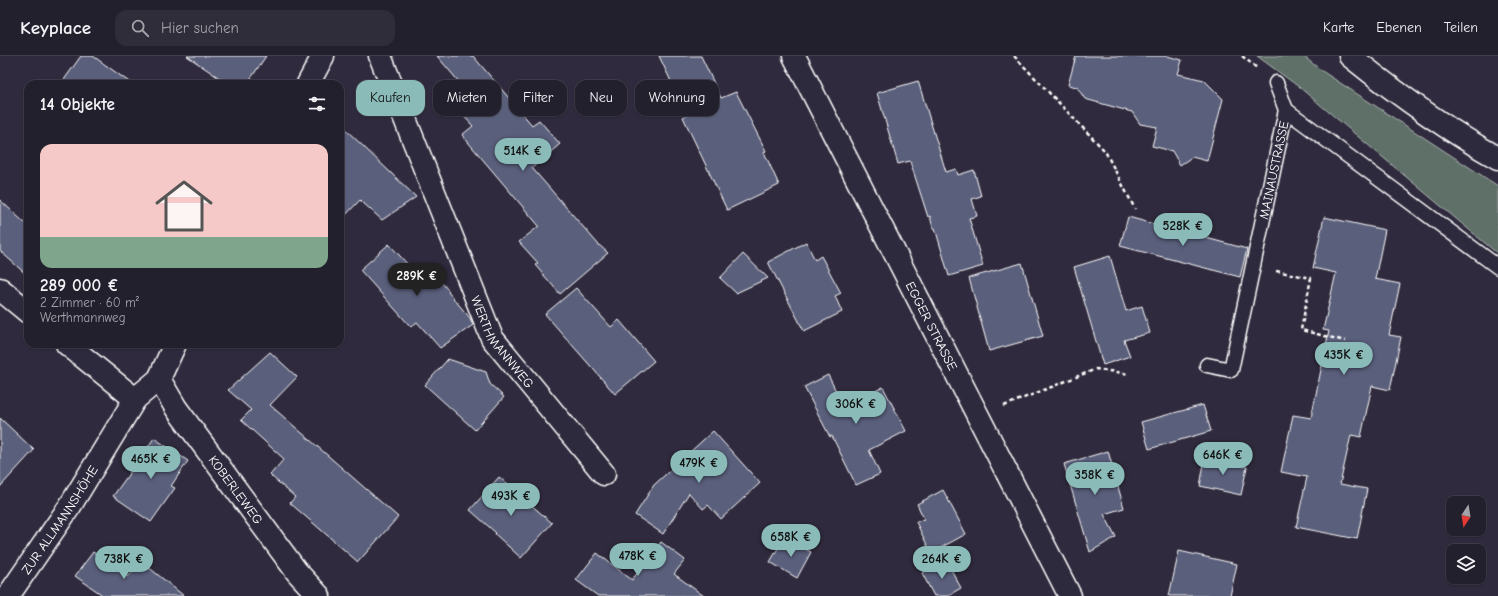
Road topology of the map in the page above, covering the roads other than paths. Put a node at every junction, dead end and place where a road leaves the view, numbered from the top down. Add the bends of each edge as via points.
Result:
1 (324, 56) edge
2 (380, 56) edge
3 (794, 56) edge
4 (1350, 56) edge
5 (310, 80) edge
6 (1276, 83) dead end
7 (1286, 110) junction
8 (1498, 158) edge
9 (1498, 267) edge
10 (0, 289) edge
11 (24, 309) edge
12 (73, 348) edge
13 (173, 348) edge
14 (1207, 365) dead end
15 (159, 379) junction
16 (135, 399) junction
17 (604, 474) dead end
18 (8, 596) edge
19 (319, 596) edge
20 (1070, 596) edge

1 - 5 street
2 - 17 street, WERTHMANNWEG via 492,338
3 - 20 street, EGGER STRASSE
4 - 8 street via 1389,87 1474,145
6 - 7 lane
7 - 9 lane, MAINAUSTRASSE
7 - 14 lane, MAINAUSTRASSE via 1230,370
10 - 11 street
12 - 16 street
13 - 15 street, ZUR ALLMANNSHÖHE
15 - 16 street, ZUR ALLMANNSHÖHE
15 - 19 street, KOBERLEWEG via 176,408 293,566
16 - 18 street, ZUR ALLMANNSHÖHE via 70,506

